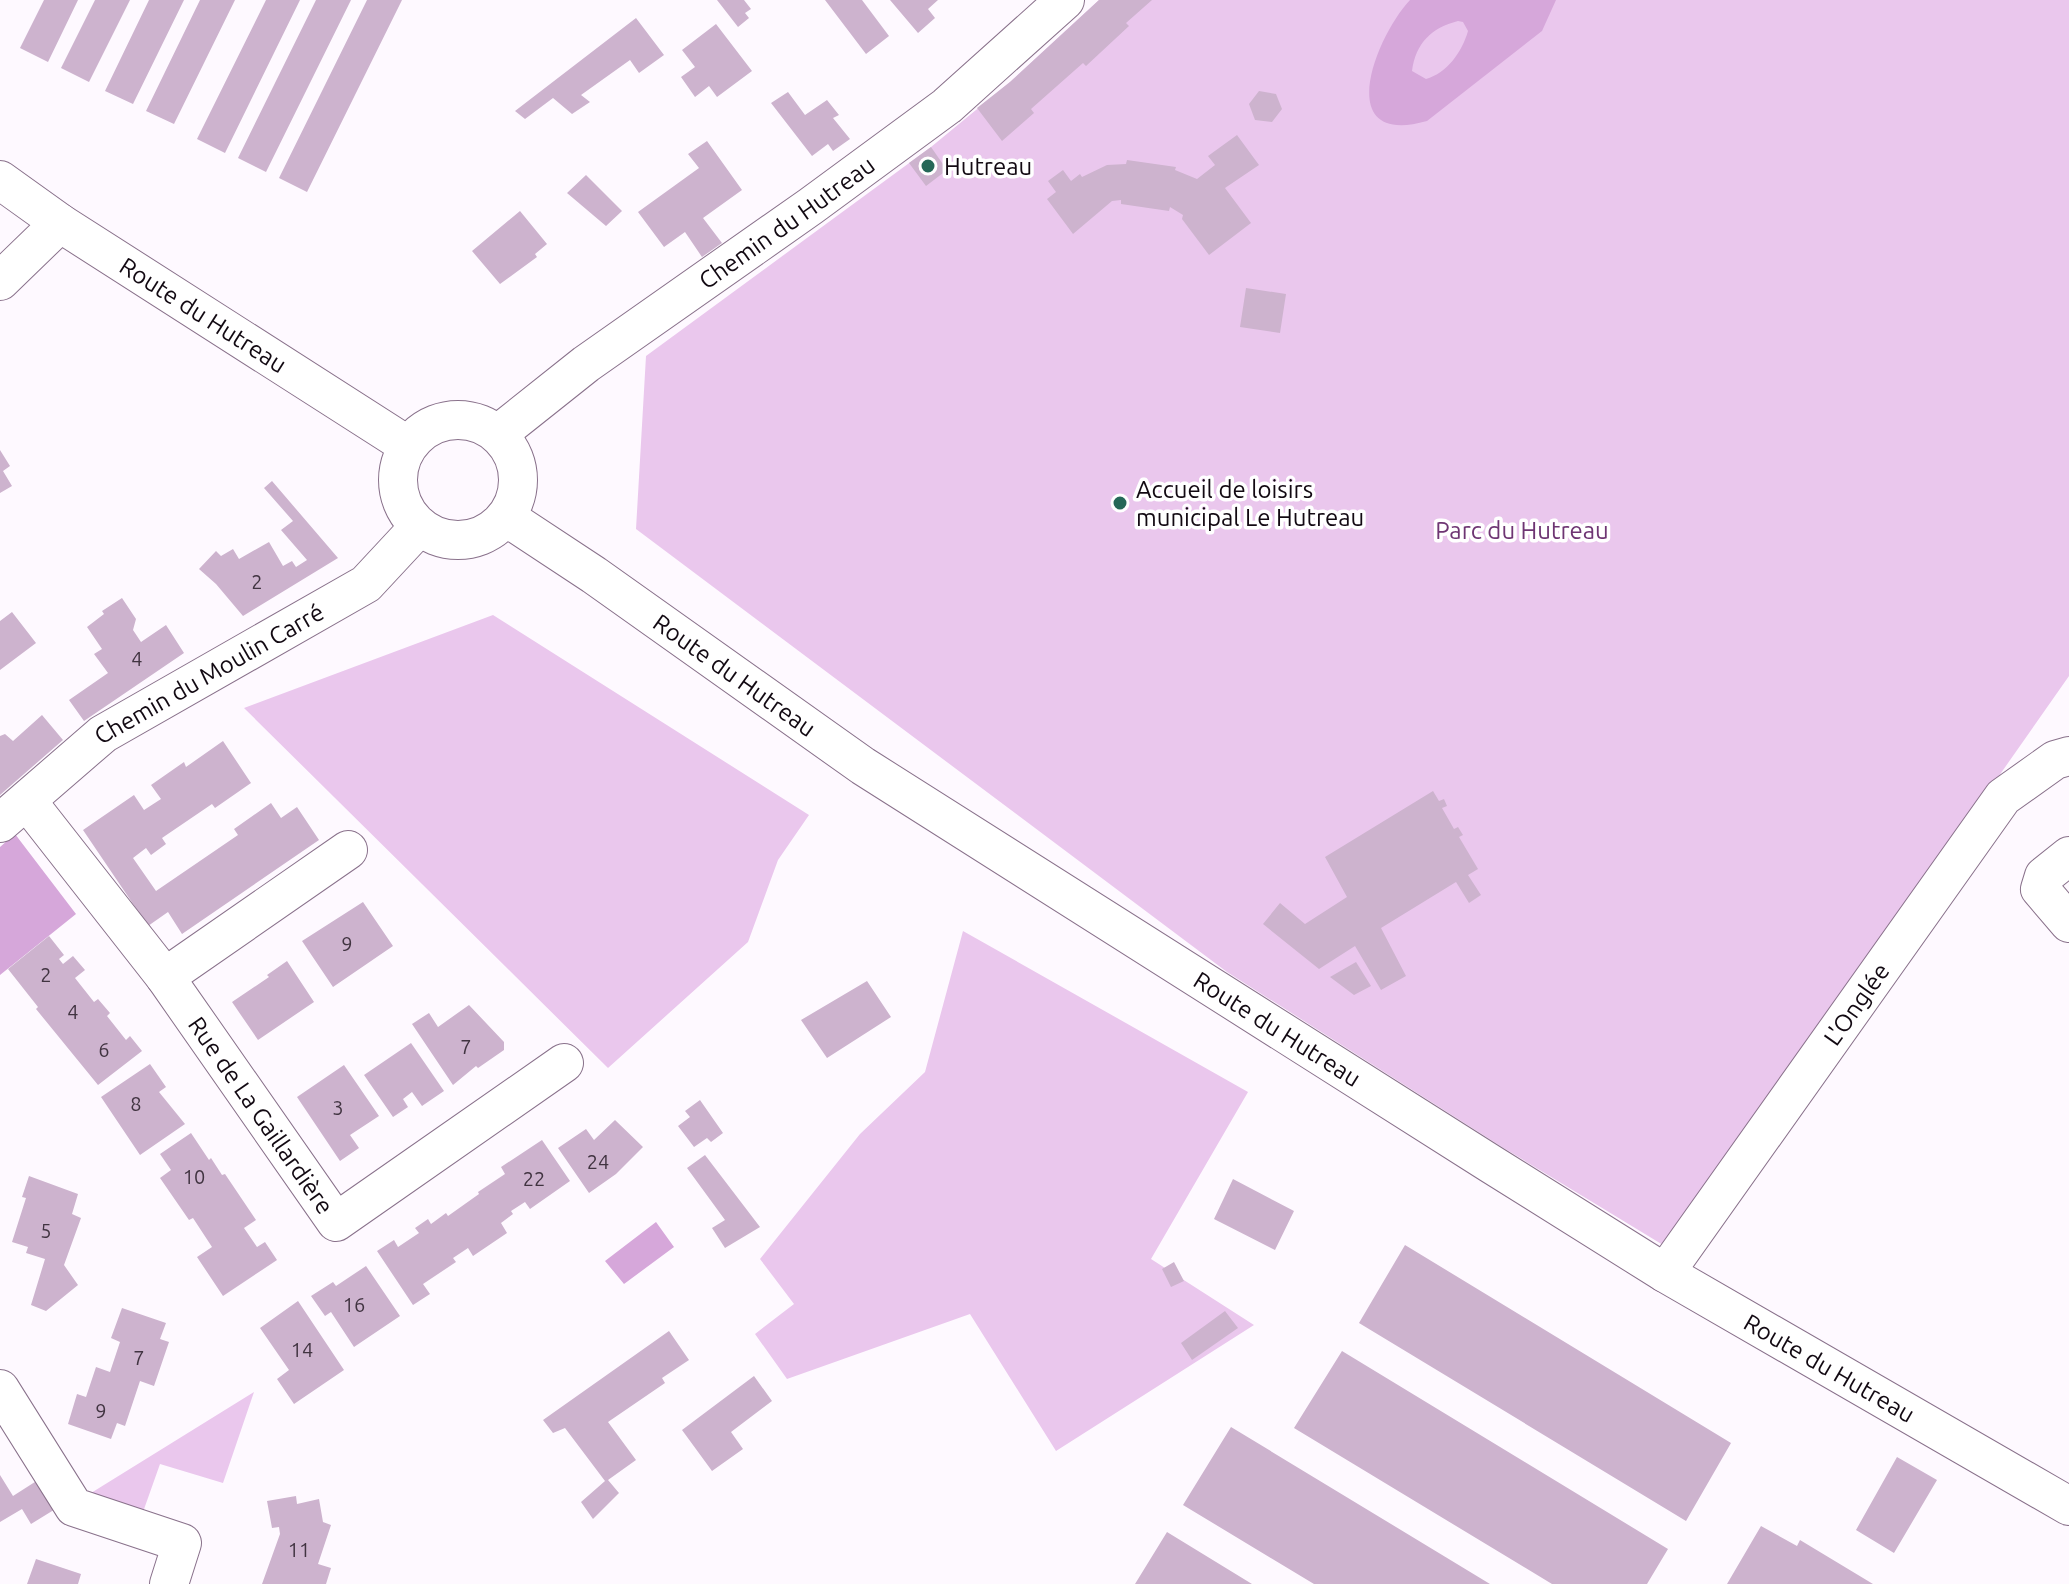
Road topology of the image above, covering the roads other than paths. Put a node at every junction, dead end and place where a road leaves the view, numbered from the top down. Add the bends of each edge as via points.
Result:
1 (1065, 0) edge
2 (0, 180) edge
3 (60, 223) junction
4 (0, 281) edge
5 (498, 434) junction
6 (407, 445) junction
7 (506, 517) junction
8 (419, 527) junction
9 (2069, 756) edge
10 (13, 812) edge
11 (348, 850) dead end
12 (2069, 856) edge
13 (2069, 923) edge
14 (165, 977) junction
15 (564, 1063) dead end
16 (1665, 1273) junction
17 (0, 1389) edge
18 (2069, 1506) edge
19 (169, 1584) edge

1 - 5 street, Chemin du Hutreau via 947,106 586,364
2 - 3 street, Route du Hutreau
3 - 4 street
3 - 6 street, Route du Hutreau
5 - 6 street via 481,423 441,421
5 - 7 street via 517,465 518,483
6 - 8 street via 399,462 398,488
7 - 8 street via 492,530 455,541
7 - 16 street, Route du Hutreau via 863,766
8 - 10 street, Chemin du Moulin Carré via 366,584 103,734
9 - 16 street, L'Onglée via 2003,797
10 - 14 street, Rue de La Gaillardière
11 - 14 street
12 - 13 street via 2044,876 2040,889
14 - 15 street, Rue de La Gaillardière via 336,1222
16 - 18 street, Route du Hutreau
17 - 19 street via 74,1507 182,1543

